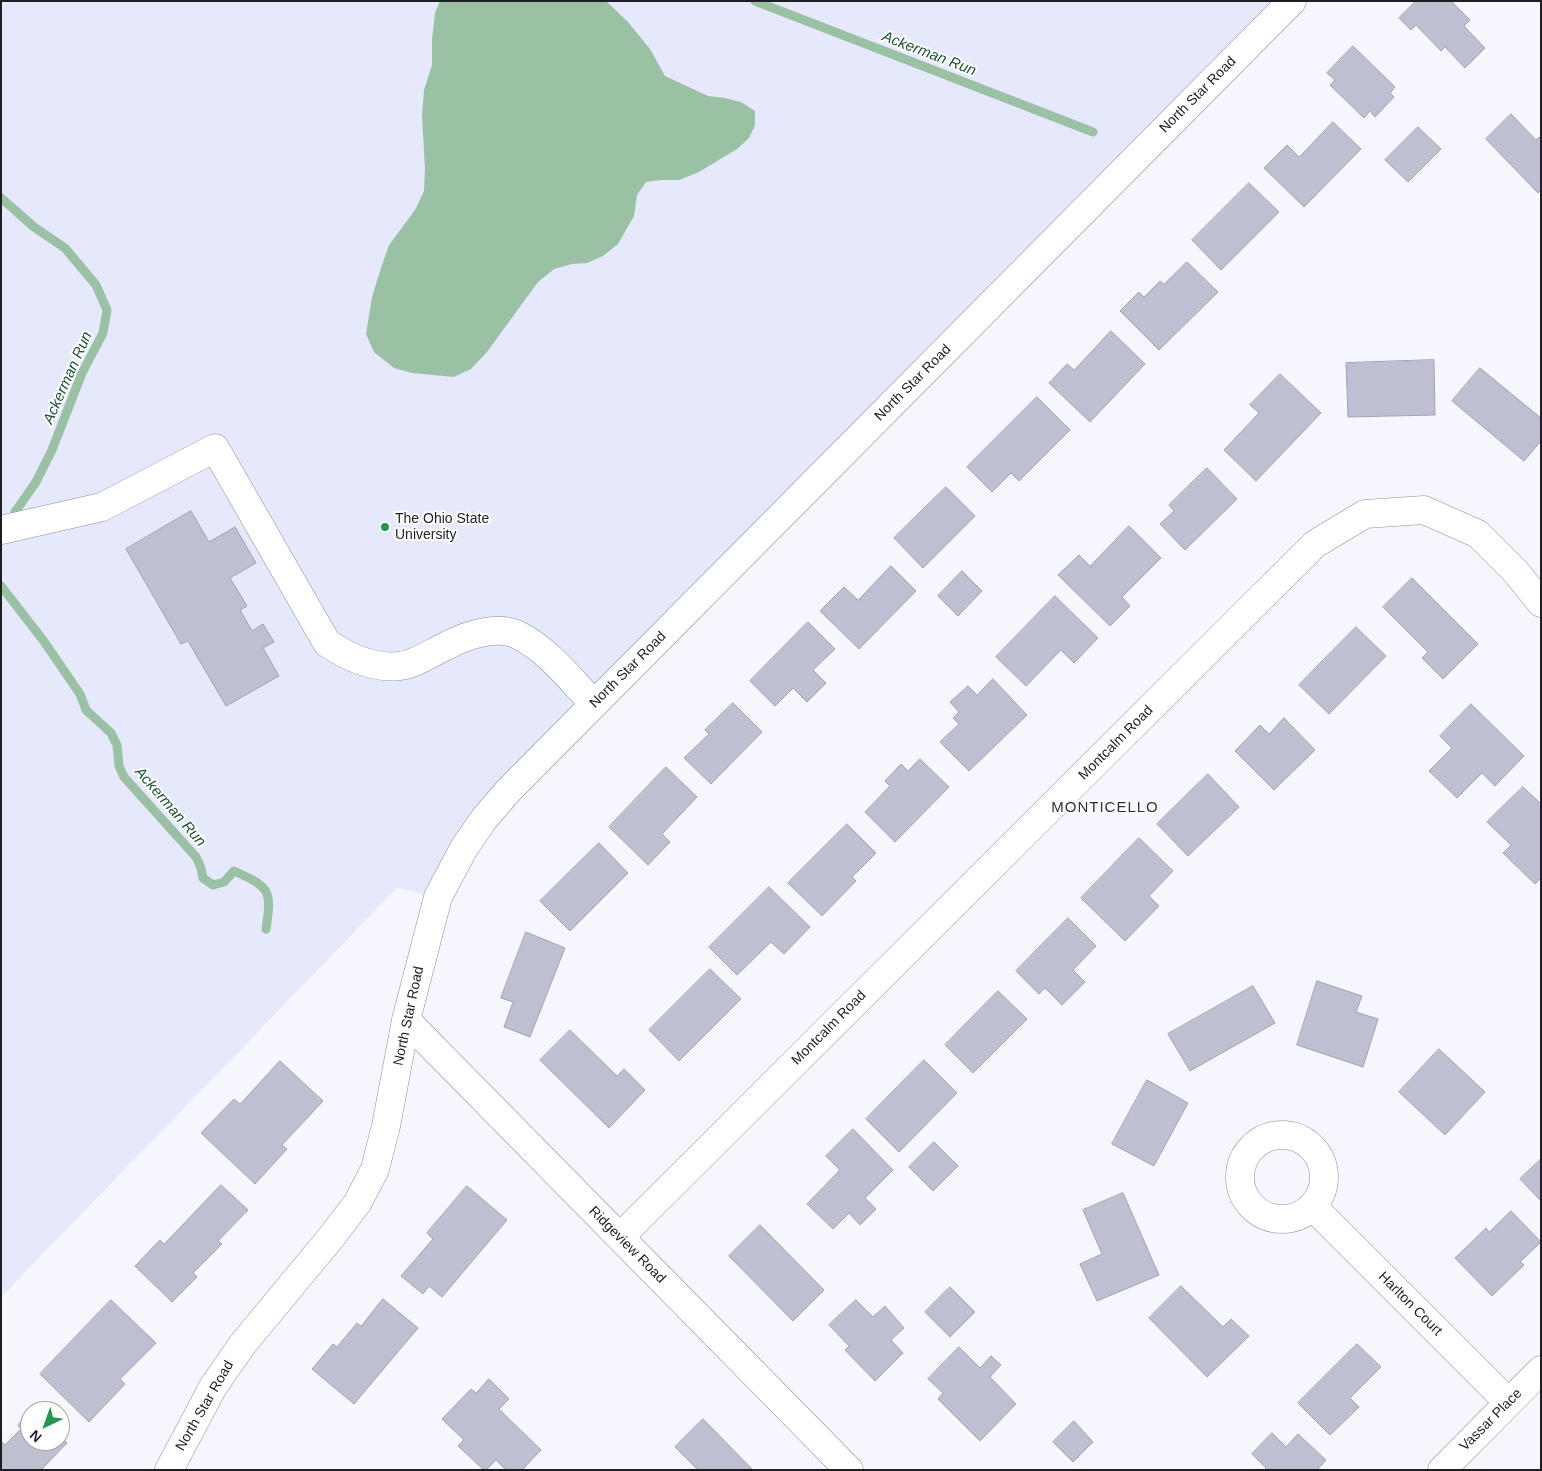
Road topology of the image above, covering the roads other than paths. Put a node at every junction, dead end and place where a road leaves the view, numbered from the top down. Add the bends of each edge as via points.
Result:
1 (1292, 1) edge
2 (1, 530) edge
3 (1541, 603) edge
4 (594, 704) junction
5 (406, 1020) junction
6 (1312, 1206) dead end
7 (620, 1238) junction
8 (1541, 1370) edge
9 (1508, 1402) junction
10 (169, 1470) edge
11 (848, 1470) edge
12 (1442, 1470) edge

1 - 4 street, North Star Road
2 - 4 street via 102,507 215,448 327,644 363,661 381,666 400,666 416,662 466,638 498,630 516,634 536,645
3 - 7 street, Montcalm Road via 1478,534 1424,510 1365,514 1315,544
4 - 5 street, North Star Road via 508,791 464,848 438,897
5 - 7 street, Ridgeview Road
5 - 10 street, North Star Road via 375,1169 358,1202 242,1345 213,1387
6 - 9 street, Harlton Court
7 - 11 street, Ridgeview Road
8 - 9 street, Vassar Place
9 - 12 street, Vassar Place

